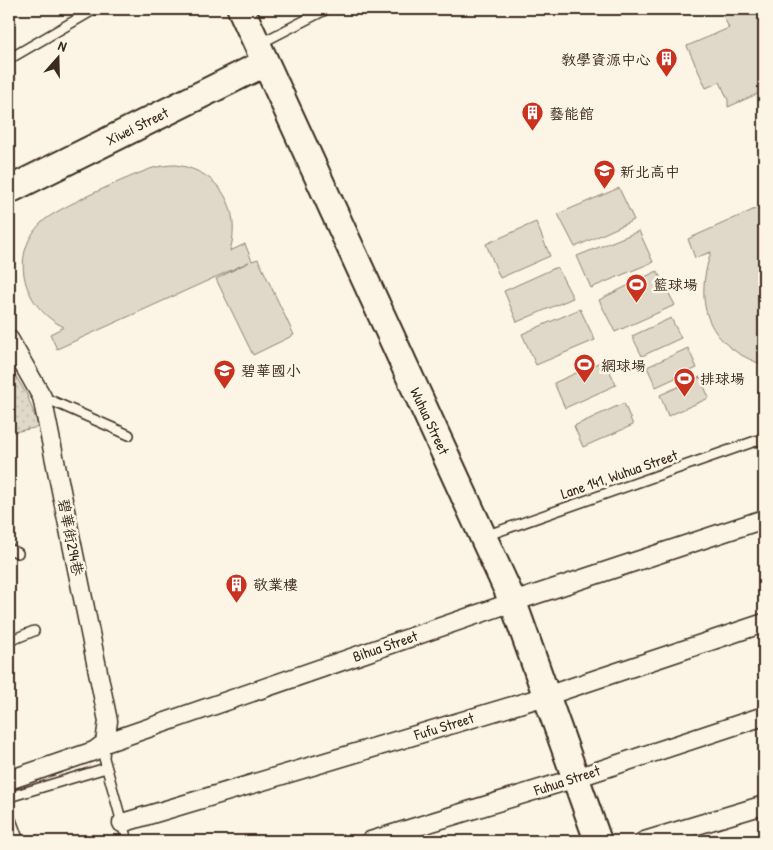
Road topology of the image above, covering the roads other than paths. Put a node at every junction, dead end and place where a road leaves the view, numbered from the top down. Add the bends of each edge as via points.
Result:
1 (95, 9) edge
2 (241, 9) edge
3 (327, 9) edge
4 (261, 54) junction
5 (9, 59) edge
6 (9, 190) edge
7 (9, 339) edge
8 (42, 396) junction
9 (129, 435) dead end
10 (764, 438) edge
11 (764, 519) edge
12 (483, 537) junction
13 (9, 550) edge
14 (18, 553) dead end
15 (513, 602) junction
16 (764, 622) edge
17 (34, 631) dead end
18 (9, 640) edge
19 (546, 696) junction
20 (764, 716) edge
21 (105, 744) junction
22 (106, 768) junction
23 (576, 778) junction
24 (9, 780) edge
25 (9, 797) edge
26 (764, 805) edge
27 (9, 814) edge
28 (122, 823) junction
29 (19, 841) edge
30 (127, 841) edge
31 (370, 841) edge
32 (598, 841) edge
33 (644, 841) edge

1 - 5 lane
2 - 4 street, Wuhua Street
3 - 4 lane
4 - 6 street, Xiwei Street
4 - 12 street, Wuhua Street
7 - 8 street, 碧華街294巷
8 - 9 lane
8 - 21 street, 碧華街294巷 via 108,721
10 - 12 lane, Lane 141, Wuhua Street
11 - 15 street, Bihua Street
12 - 15 street, Wuhua Street
13 - 14 lane
15 - 19 street, Wuhua Street
15 - 21 street, Bihua Street
16 - 19 street, Fufu Street
17 - 18 lane
19 - 23 street, Wuhua Street
19 - 28 street, Fufu Street
20 - 23 street, Fuhua Street
21 - 22 lane
21 - 24 street, Bihua Street via 94,751
22 - 25 lane
22 - 28 lane
23 - 31 street, Fuhua Street
23 - 32 street, Wuhua Street
26 - 33 street
27 - 29 lane
28 - 30 lane

